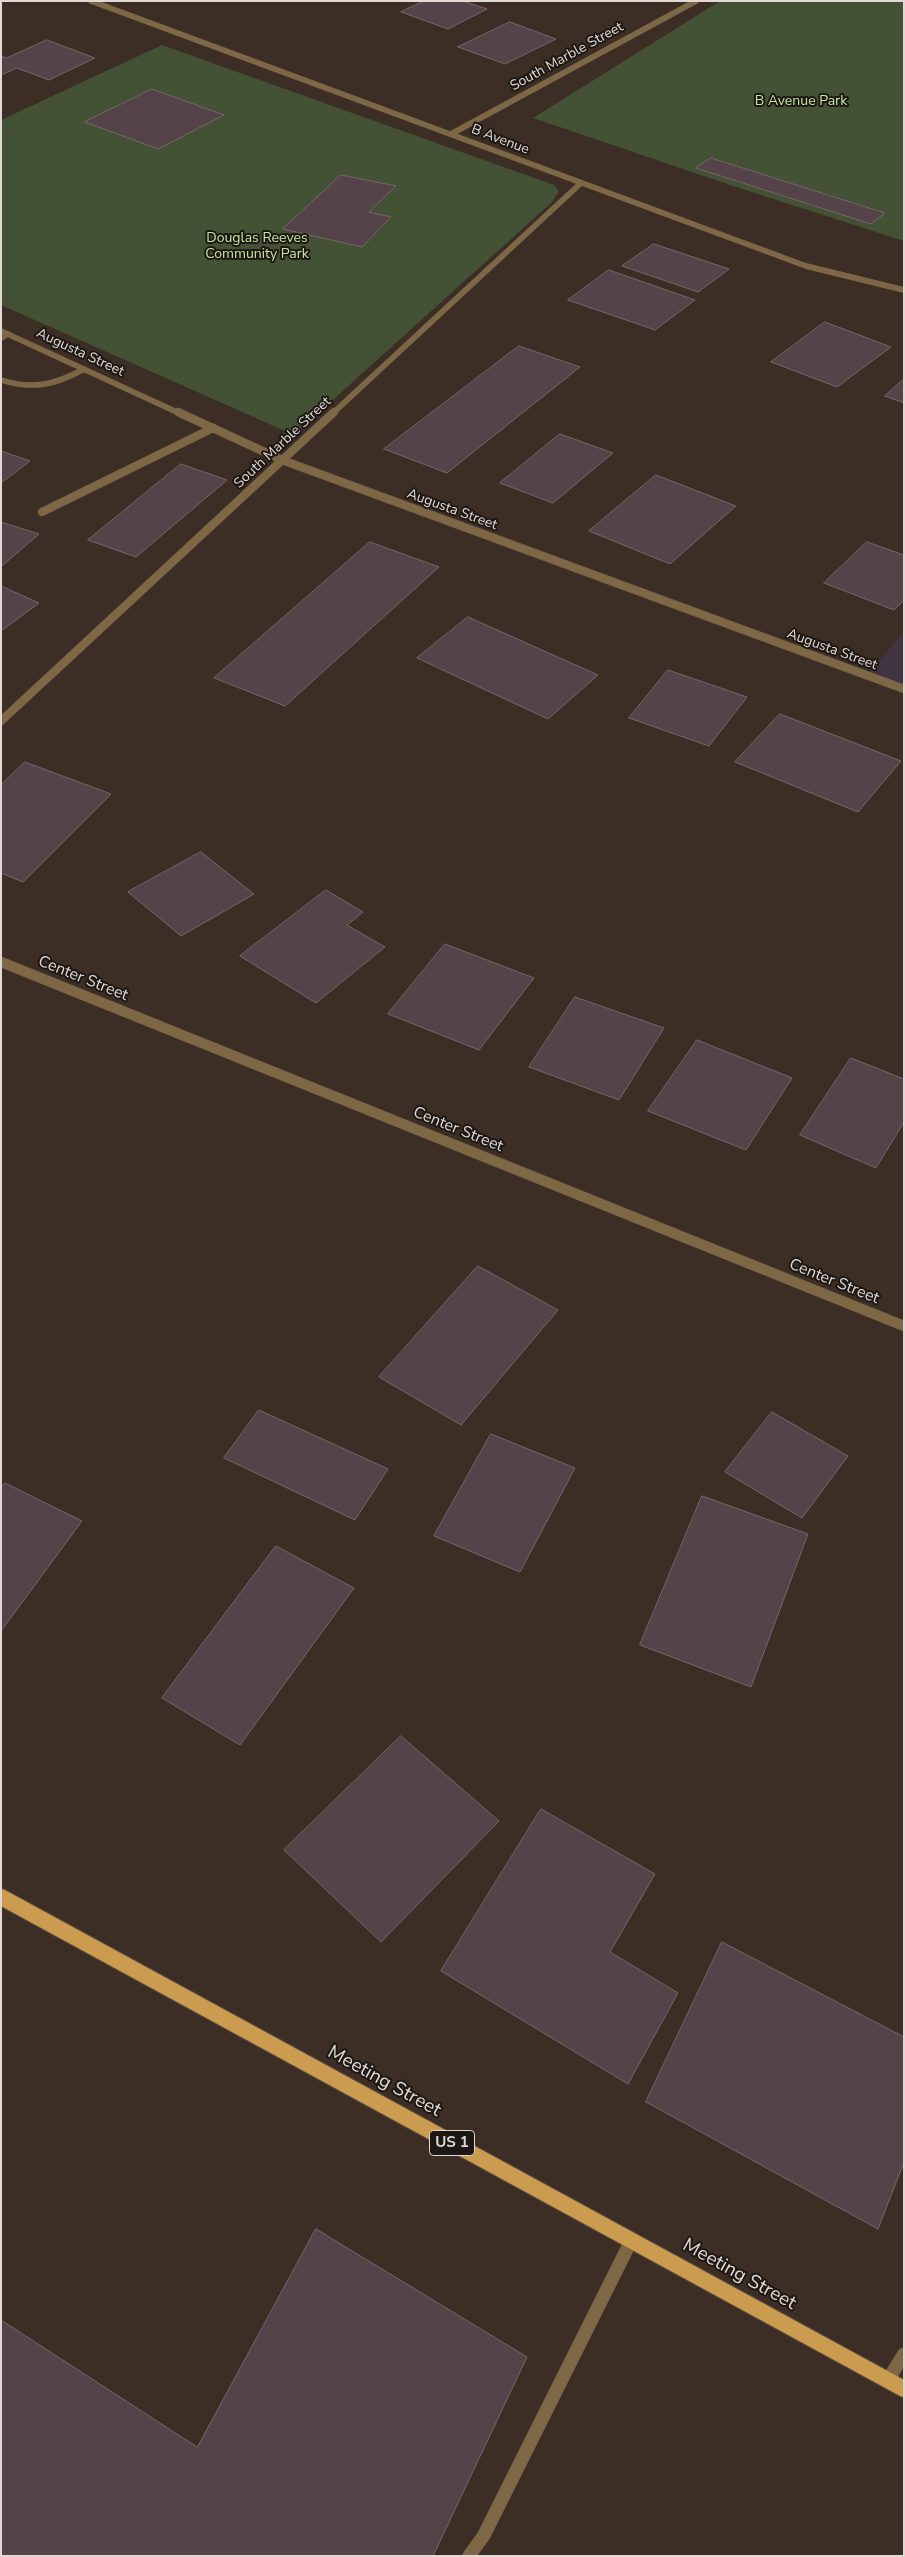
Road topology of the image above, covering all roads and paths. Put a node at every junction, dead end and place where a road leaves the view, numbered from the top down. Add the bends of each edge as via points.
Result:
1 (91, 1) edge
2 (696, 1) edge
3 (451, 134) junction
4 (581, 183) junction
5 (904, 290) edge
6 (5, 332) edge
7 (1, 338) edge
8 (84, 369) junction
9 (1, 380) edge
10 (213, 428) junction
11 (282, 460) junction
12 (42, 512) dead end
13 (904, 690) edge
14 (1, 721) edge
15 (1, 962) edge
16 (904, 1326) edge
17 (1, 1897) edge
18 (631, 2241) junction
19 (904, 2354) edge
20 (888, 2380) junction
21 (904, 2389) edge
22 (469, 2556) edge

1 - 3 street, B Avenue
2 - 3 street, South Marble Street
3 - 4 street, B Avenue
4 - 5 street, B Avenue via 806,266
4 - 11 street, South Marble Street
6 - 7 street
6 - 8 street, Augusta Street
8 - 9 street via 59,384 41,388
8 - 10 street, Augusta Street
10 - 11 street, Augusta Street
10 - 12 street
11 - 13 street, Augusta Street
11 - 14 street, South Marble Street
15 - 16 street, Center Street
17 - 18 main road, Meeting Street / US 1
18 - 20 main road, Meeting Street / US 1
18 - 22 street via 484,2535
19 - 20 street
20 - 21 main road, Meeting Street / US 1

